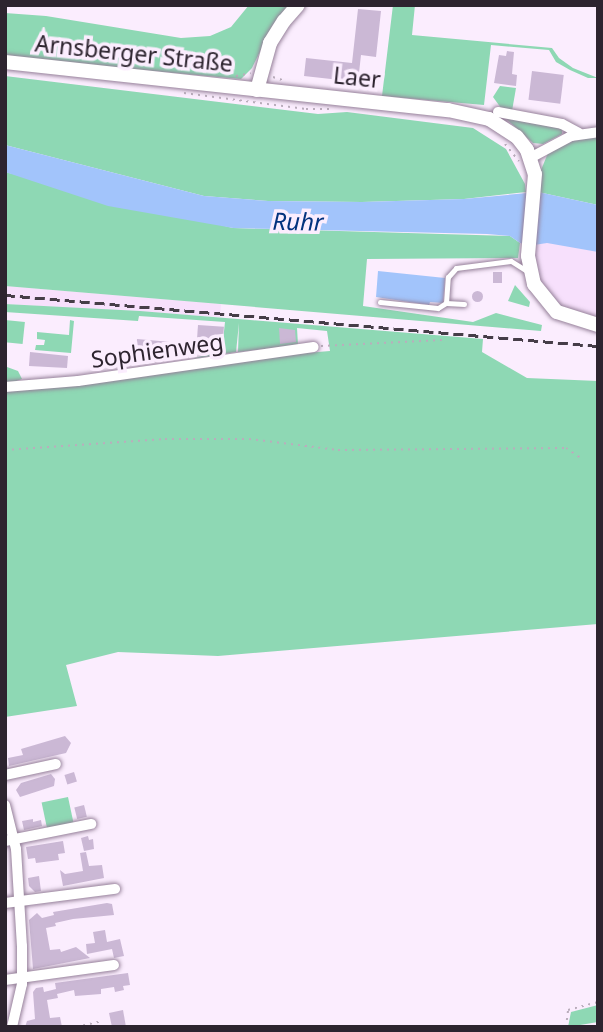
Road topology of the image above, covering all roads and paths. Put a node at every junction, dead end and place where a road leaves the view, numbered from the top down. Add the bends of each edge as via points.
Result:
1 (298, 5) edge
2 (5, 62) edge
3 (257, 90) junction
4 (173, 92) dead end
5 (334, 108) dead end
6 (498, 112) dead end
7 (598, 132) edge
8 (579, 133) junction
9 (504, 143) dead end
10 (525, 161) junction
11 (530, 272) junction
12 (380, 302) dead end
13 (446, 303) junction
14 (464, 304) dead end
15 (598, 325) edge
16 (442, 340) dead end
17 (314, 347) joint
18 (5, 387) edge
19 (5, 450) edge
20 (581, 458) dead end
21 (56, 764) dead end
22 (5, 775) edge
23 (5, 805) edge
24 (91, 824) dead end
25 (10, 841) edge
26 (116, 889) dead end
27 (20, 902) junction
28 (5, 903) edge
29 (114, 965) dead end
30 (23, 979) junction
31 (5, 980) edge
32 (598, 1002) edge
33 (101, 1021) dead end
34 (12, 1027) edge
35 (76, 1027) edge
36 (566, 1027) edge

1 - 3 main road via 270,43
2 - 3 main road, Arnsberger Straße
3 - 10 main road, Laer via 474,114 517,137
4 - 5 path via 306,109
6 - 8 street via 562,124
7 - 8 street
8 - 10 street
9 - 10 path
10 - 11 main road, Laer via 535,174
11 - 13 lane via 511,261 456,268 448,277
11 - 15 main road, Laer via 536,289 554,309
12 - 13 lane via 438,308
13 - 14 lane
16 - 17 path
17 - 18 street, Sophienweg
19 - 20 path via 164,439 249,439 338,450 566,448
21 - 22 street
23 - 25 street
24 - 25 street
25 - 27 street
26 - 27 street
27 - 28 street
27 - 30 street
29 - 30 street
30 - 31 street
30 - 34 street
32 - 36 path via 568,1010
33 - 35 path

